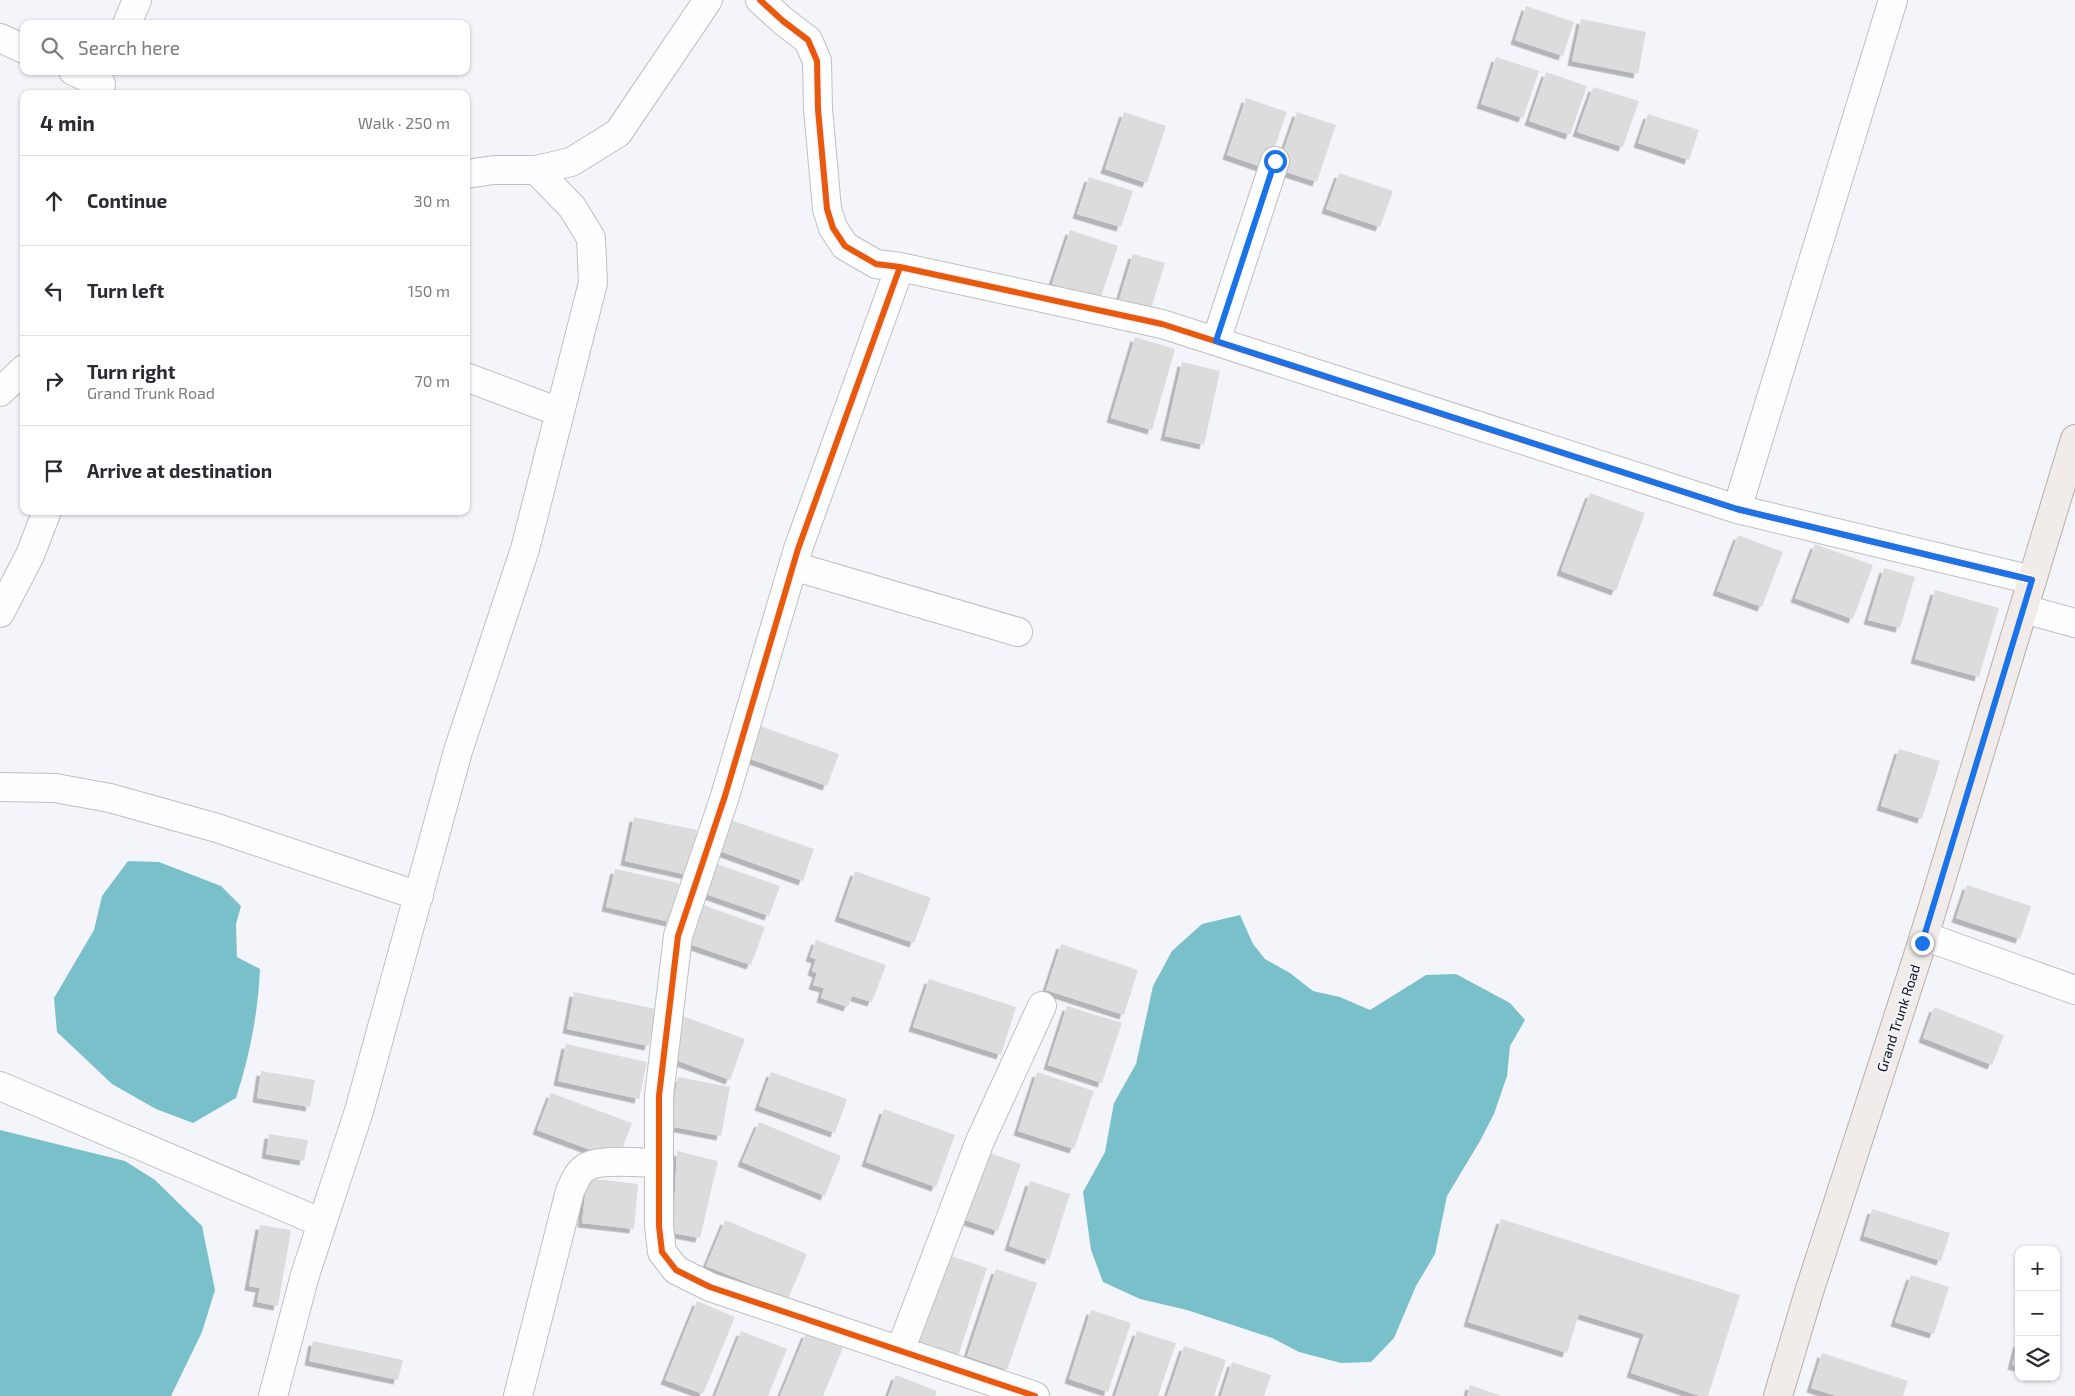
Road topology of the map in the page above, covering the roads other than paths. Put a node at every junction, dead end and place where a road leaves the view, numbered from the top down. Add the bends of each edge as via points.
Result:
1 (137, 0) edge
2 (708, 0) edge
3 (760, 0) edge
4 (1893, 0) edge
5 (129, 20) edge
6 (0, 38) edge
7 (20, 47) edge
8 (83, 75) edge
9 (102, 83) edge
10 (1275, 161) dead end
11 (536, 170) junction
12 (470, 173) edge
13 (900, 267) junction
14 (1216, 341) junction
15 (20, 374) edge
16 (470, 378) edge
17 (0, 392) edge
18 (560, 412) junction
19 (2075, 438) edge
20 (1737, 509) junction
21 (45, 515) edge
22 (793, 566) junction
23 (2032, 580) junction
24 (2024, 609) junction
25 (0, 613) edge
26 (2075, 623) edge
27 (1018, 632) dead end
28 (0, 787) edge
29 (419, 896) junction
30 (1924, 936) junction
31 (2075, 990) edge
32 (1042, 1006) dead end
33 (0, 1086) edge
34 (659, 1163) junction
35 (322, 1223) junction
36 (900, 1351) junction
37 (273, 1396) edge
38 (518, 1396) edge
39 (1035, 1396) edge
40 (1778, 1396) edge

1 - 5 street
2 - 11 street via 618,133 572,162
3 - 13 street via 808,40 817,61 827,209 834,228 846,246 876,264
4 - 20 street
6 - 7 street
8 - 9 street
10 - 14 street
11 - 12 street
11 - 18 street via 572,207 592,238 593,283
13 - 14 street via 1162,324
13 - 22 street
14 - 20 street
15 - 17 street
16 - 18 street
18 - 29 street via 525,550 458,751
19 - 23 main road, Grand Trunk Road
20 - 23 street
21 - 25 street via 30,555
22 - 27 street
22 - 34 street via 725,796 678,936 660,1080
23 - 24 main road, Grand Trunk Road
24 - 26 street
24 - 30 main road, Grand Trunk Road
28 - 29 street via 56,788 110,798 217,828
29 - 35 street via 359,1110
30 - 31 street
30 - 40 main road, Grand Trunk Road
32 - 36 street via 980,1141
33 - 35 street
34 - 36 street via 662,1252 676,1270 710,1287
34 - 38 street via 598,1163 586,1167 578,1175 570,1191
35 - 37 street
36 - 39 street

